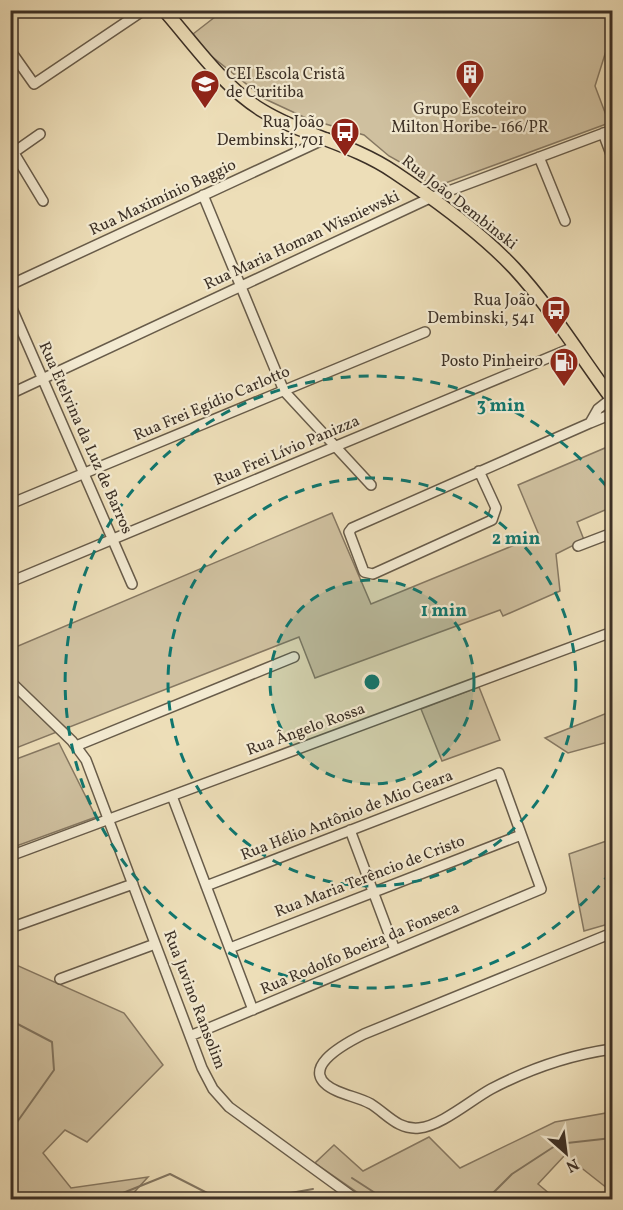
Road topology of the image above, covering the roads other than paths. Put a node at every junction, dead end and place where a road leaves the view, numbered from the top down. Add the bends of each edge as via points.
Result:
1 (144, 10) edge
2 (164, 10) edge
3 (10, 50) edge
4 (608, 131) edge
5 (40, 134) dead end
6 (327, 138) junction
7 (12, 154) edge
8 (538, 157) junction
9 (612, 157) edge
10 (203, 195) junction
11 (430, 198) junction
12 (43, 201) dead end
13 (565, 221) dead end
14 (10, 285) edge
15 (241, 286) junction
16 (10, 304) edge
17 (425, 332) dead end
18 (574, 347) junction
19 (43, 379) junction
20 (284, 390) junction
21 (10, 394) edge
22 (612, 399) edge
23 (612, 414) edge
24 (590, 423) junction
25 (336, 446) junction
26 (479, 471) junction
27 (84, 473) junction
28 (371, 485) dead end
29 (10, 504) edge
30 (612, 533) edge
31 (113, 539) junction
32 (579, 546) dead end
33 (10, 582) edge
34 (132, 584) dead end
35 (612, 632) edge
36 (294, 657) dead end
37 (10, 681) edge
38 (76, 746) junction
39 (172, 796) junction
40 (109, 820) junction
41 (351, 830) junction
42 (521, 835) junction
43 (10, 856) edge
44 (133, 884) junction
45 (206, 886) junction
46 (373, 892) junction
47 (10, 928) edge
48 (612, 933) edge
49 (155, 944) junction
50 (230, 948) junction
51 (395, 950) junction
52 (60, 979) dead end
53 (253, 1010) junction
54 (190, 1036) junction
55 (612, 1049) edge
56 (357, 1200) edge

1 - 3 street via 34,84
2 - 6 main road, Rua João Dembinski via 222,76 252,103 276,118
4 - 8 street, Rua Maria Homan Wisniewski
4 - 9 street
5 - 7 street
6 - 10 street, Rua Maximínio Baggio
6 - 11 main road, Rua João Dembinski via 375,159
7 - 12 street
8 - 11 street, Rua Maria Homan Wisniewski
8 - 13 street
10 - 14 street, Rua Maximínio Baggio
10 - 15 street
11 - 15 street, Rua Maria Homan Wisniewski
11 - 18 main road, Rua João Dembinski via 502,256 534,291
15 - 19 street, Rua Maria Homan Wisniewski
15 - 20 street
16 - 19 street, Rua Etelvina da Luz de Barros
17 - 20 street, Rua Frei Egídio Carlotto
18 - 22 main road, Rua João Dembinski
18 - 25 street, Rua Frei Lívio Panizza
19 - 21 street, Rua Maria Homan Wisniewski
19 - 27 street, Rua Etelvina da Luz de Barros
20 - 25 street
20 - 27 street, Rua Frei Egídio Carlotto
22 - 24 street via 598,409
23 - 24 street
24 - 26 street
25 - 28 street
25 - 31 street, Rua Frei Lívio Panizza
26 - 26 street via 350,530 364,572 373,574 492,520 496,508
27 - 29 street, Rua Frei Egídio Carlotto
27 - 31 street, Rua Etelvina da Luz de Barros
30 - 32 street
31 - 33 street, Rua Frei Lívio Panizza
31 - 34 street, Rua Etelvina da Luz de Barros
35 - 39 street, Rua Ângelo Rossa
36 - 38 street
37 - 38 street, Rua Juvino Ransolim
38 - 40 street, Rua Juvino Ransolim via 89,767
39 - 40 street, Rua Ângelo Rossa
39 - 45 street
40 - 43 street, Rua Ângelo Rossa
40 - 44 street, Rua Juvino Ransolim
41 - 42 street, Rua Hélio Antônio de Mio Geara via 499,773
41 - 45 street, Rua Hélio Antônio de Mio Geara
41 - 46 street
42 - 46 street, Rua Maria Terêncio de Cristo
42 - 51 street, Rua Rodolfo Boeira da Fonseca via 541,889
44 - 47 street
44 - 49 street, Rua Juvino Ransolim
45 - 50 street
46 - 50 street, Rua Maria Terêncio de Cristo
46 - 51 street
48 - 55 street via 356,1038 327,1056 320,1071 336,1091 371,1104 400,1125 419,1128 533,1070 577,1055
49 - 52 street
49 - 54 street, Rua Juvino Ransolim
50 - 53 street
51 - 53 street, Rua Rodolfo Boeira da Fonseca
53 - 54 street, Rua Rodolfo Boeira da Fonseca
54 - 56 street, Rua Juvino Ransolim via 207,1079 221,1099

